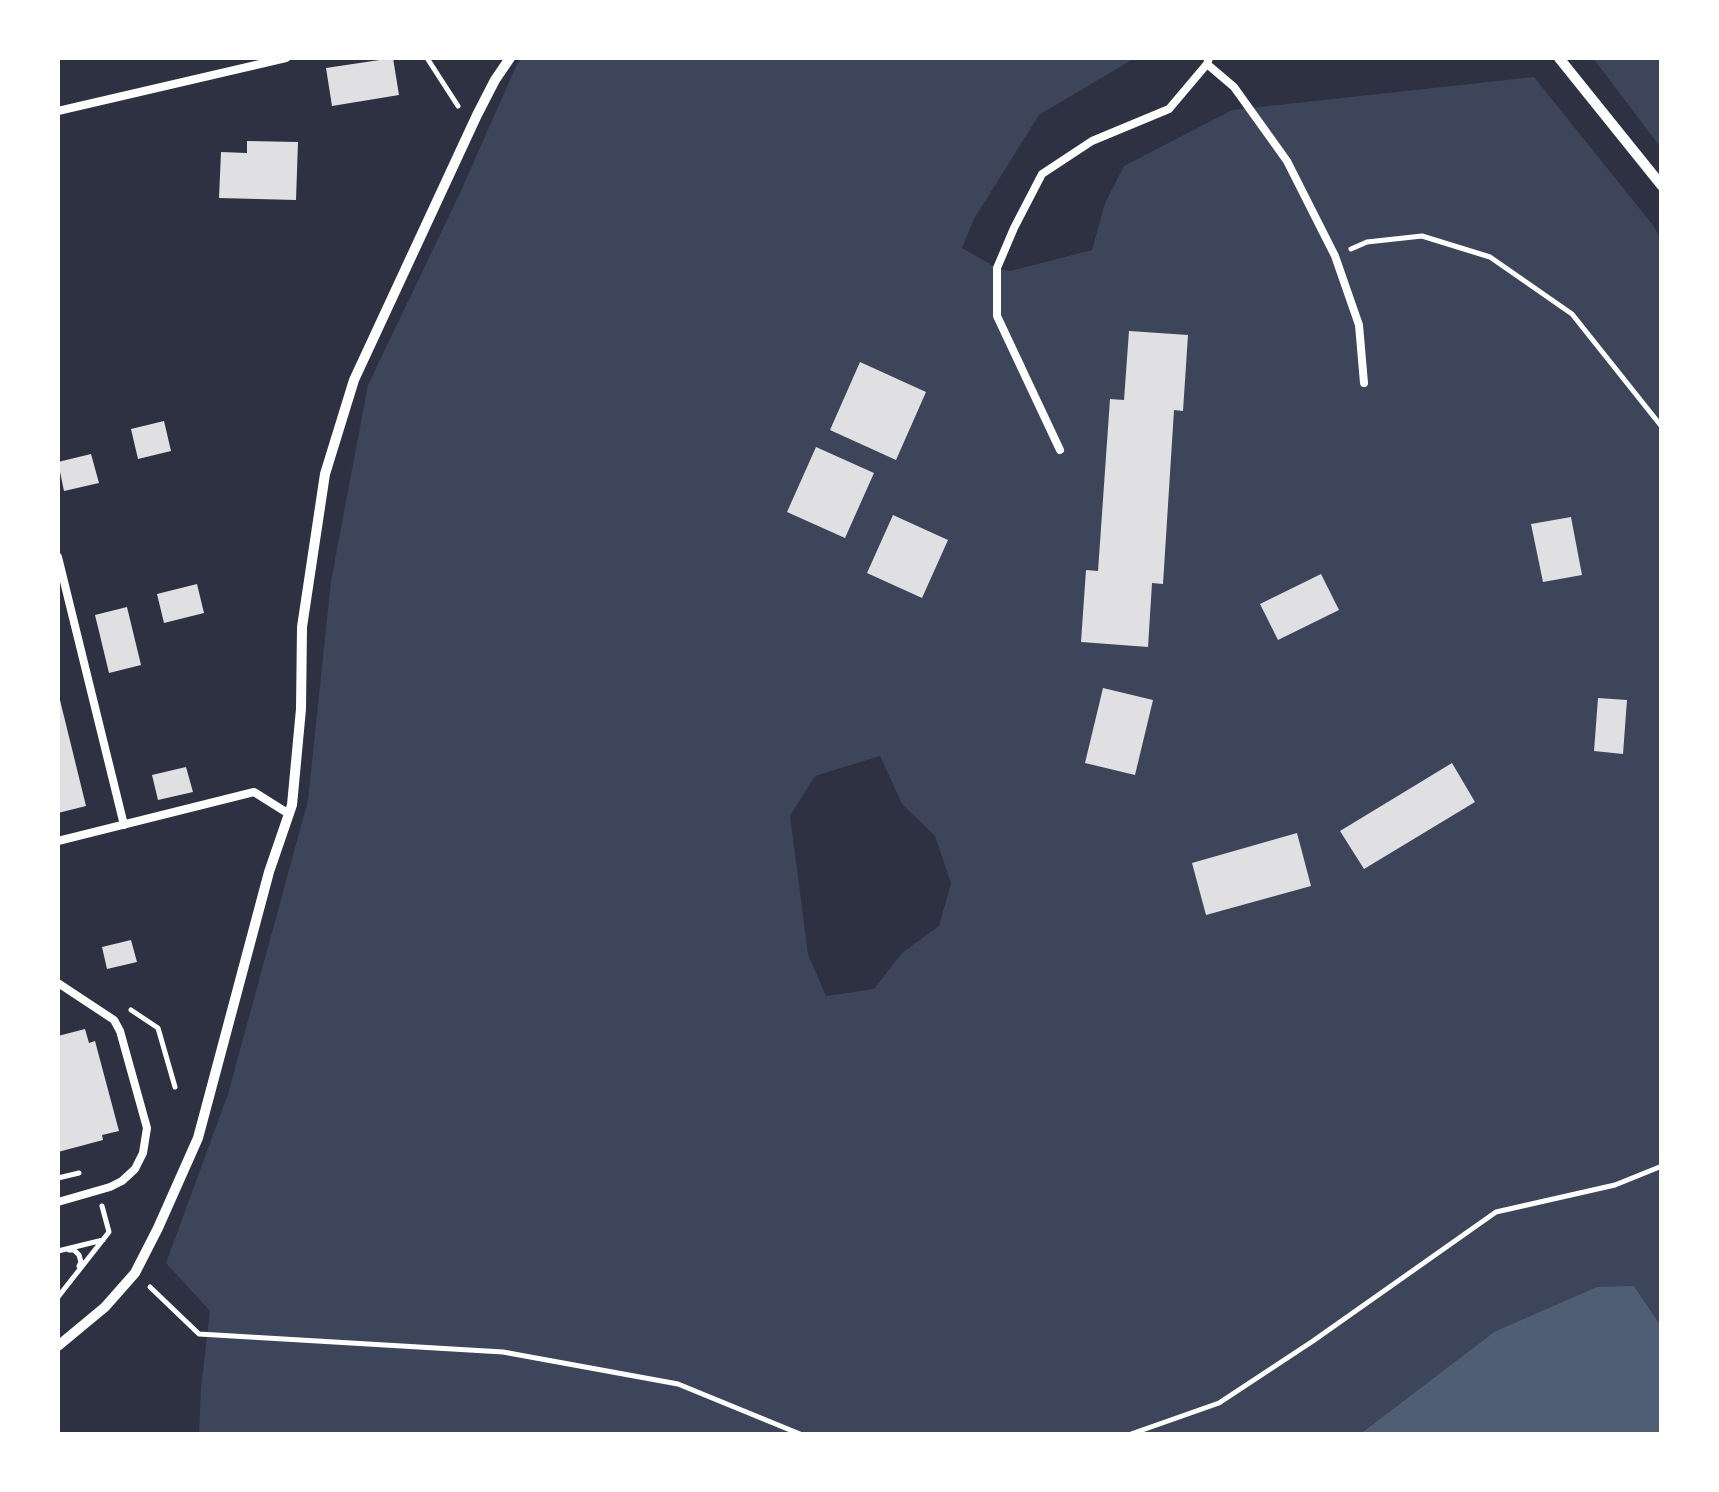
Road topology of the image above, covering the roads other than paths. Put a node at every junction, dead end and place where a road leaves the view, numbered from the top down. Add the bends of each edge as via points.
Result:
1 (286, 58) edge
2 (510, 58) edge
3 (1559, 58) edge
4 (1208, 61) edge
5 (58, 110) edge
6 (1662, 186) edge
7 (1364, 383) dead end
8 (1060, 450) dead end
9 (58, 557) edge
10 (289, 814) junction
11 (124, 825) junction
12 (58, 841) edge
13 (58, 983) edge
14 (58, 1202) edge
15 (58, 1346) edge

1 - 5 lane
2 - 10 street via 354,380 325,474 302,627
3 - 6 street
4 - 7 lane via 1287,161 1334,256 1358,326
4 - 8 lane via 1169,110 1092,141 1042,174 997,268 997,316
9 - 11 lane
10 - 11 lane via 254,792
10 - 15 street via 198,1138 135,1273
11 - 12 lane
13 - 14 lane via 114,1020 146,1128 143,1154 122,1180

